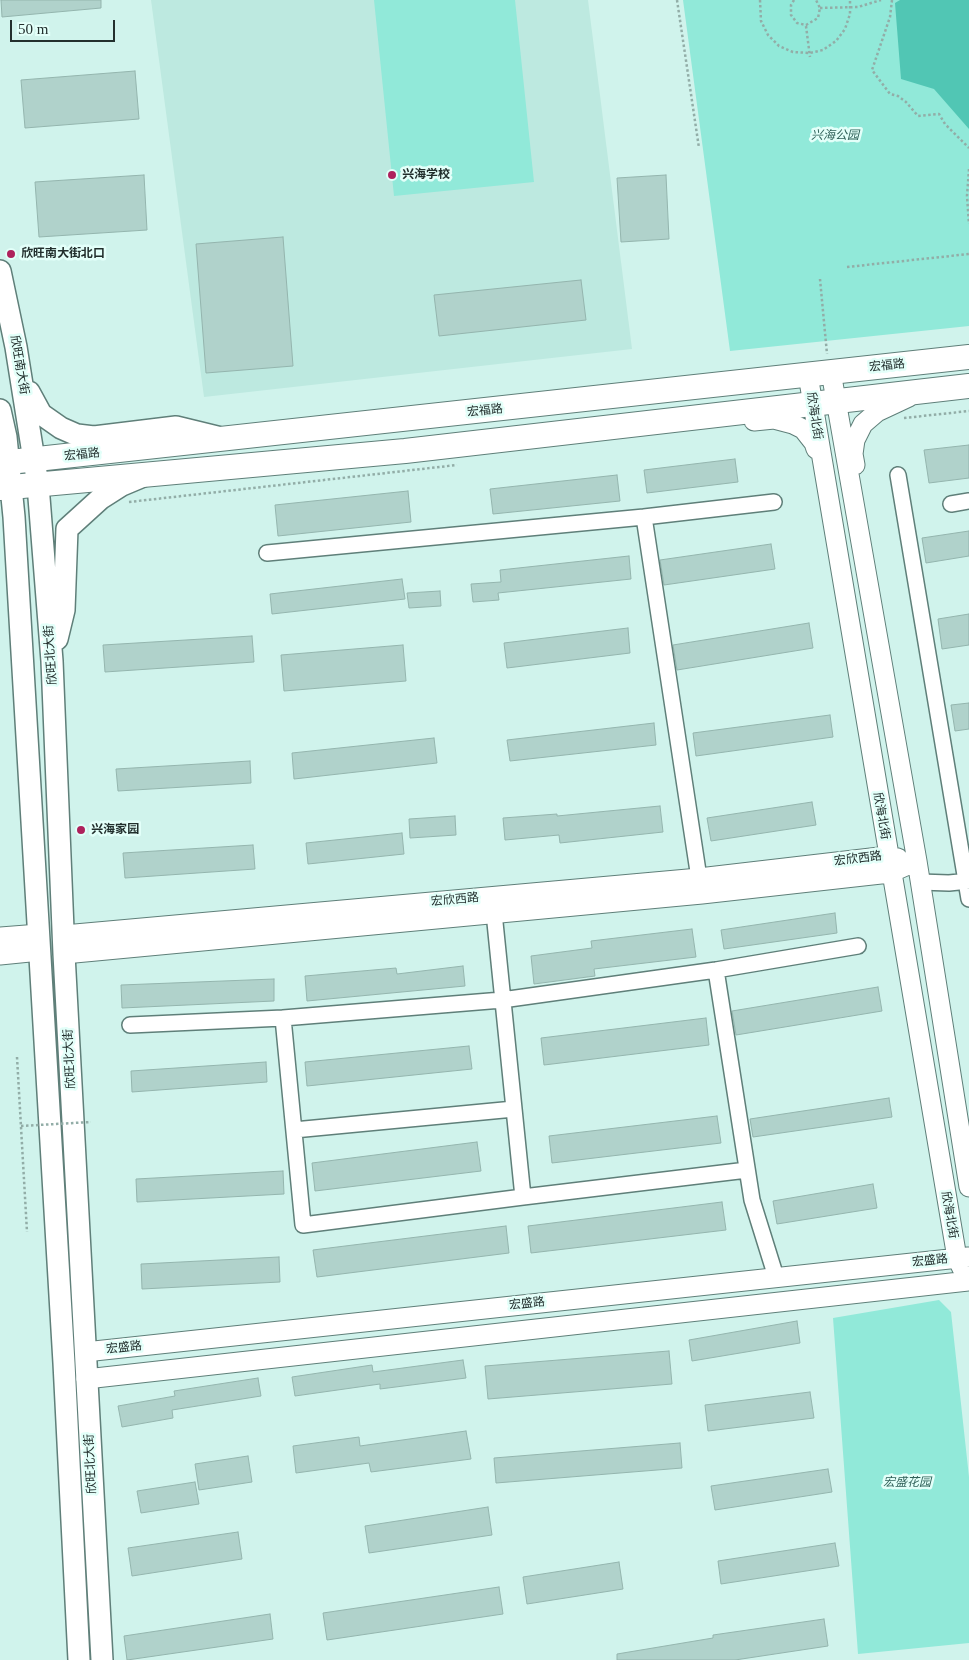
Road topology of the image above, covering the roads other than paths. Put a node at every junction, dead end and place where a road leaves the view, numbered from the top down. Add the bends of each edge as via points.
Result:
1 (0, 271) edge
2 (16, 346) junction
3 (969, 357) edge
4 (822, 367) junction
5 (969, 386) edge
6 (920, 392) junction
7 (835, 401) junction
8 (812, 404) junction
9 (0, 410) edge
10 (651, 423) junction
11 (225, 439) junction
12 (35, 459) junction
13 (4, 463) edge
14 (146, 475) junction
15 (898, 475) dead end
16 (825, 480) junction
17 (38, 485) junction
18 (6, 487) edge
19 (969, 501) edge
20 (774, 502) dead end
21 (951, 504) dead end
22 (644, 517) junction
23 (266, 554) dead end
24 (0, 558) edge
25 (866, 576) junction
26 (19, 603) junction
27 (52, 661) junction
28 (917, 861) junction
29 (889, 864) junction
30 (700, 878) junction
31 (968, 881) edge
32 (920, 882) junction
33 (969, 899) edge
34 (493, 904) junction
35 (0, 937) edge
36 (40, 942) junction
37 (64, 944) junction
38 (858, 946) dead end
39 (0, 954) edge
40 (716, 970) junction
41 (502, 1000) junction
42 (283, 1018) junction
43 (130, 1025) dead end
44 (514, 1109) junction
45 (294, 1130) junction
46 (748, 1170) junction
47 (969, 1187) edge
48 (523, 1197) junction
49 (963, 1258) edge
50 (776, 1278) junction
51 (969, 1283) edge
52 (85, 1352) junction
53 (86, 1379) junction
54 (79, 1660) edge
55 (102, 1660) edge

1 - 2 main road, 欣旺南大街
2 - 11 main road via 28,390 41,414 61,428 77,435 94,436 176,427
2 - 12 main road, 欣旺南大街
3 - 4 main road, 宏福路
4 - 7 street, 欣海北街
4 - 8 street, 欣海北街
4 - 11 main road, 宏福路
5 - 6 main road, 宏福路
6 - 7 main road, 宏福路
6 - 25 street via 877,412 863,424 855,440 853,454 866,527
7 - 8 main road, 宏福路
7 - 25 street, 欣海北街
8 - 10 main road, 宏福路
8 - 16 street, 欣海北街
9 - 13 main road
10 - 14 main road, 宏福路 via 405,451
10 - 16 street via 699,424 774,419 793,424 803,429 814,443
11 - 12 main road, 宏福路
12 - 13 main road, 宏福路
12 - 17 main road, 欣旺北大街
13 - 18 main road, 欣旺北大街
14 - 17 main road, 宏福路
14 - 27 main road via 100,499 67,529 64,610
15 - 31 street
16 - 29 street, 欣海北街
17 - 18 main road, 宏福路
17 - 27 main road, 欣旺北大街
18 - 26 main road, 欣旺北大街
19 - 21 street
20 - 22 street
22 - 23 street
22 - 30 street
24 - 26 main road
25 - 28 street, 欣海北街
26 - 36 main road, 欣旺北大街
27 - 37 main road, 欣旺北大街
28 - 29 street, 宏欣西路
28 - 32 street, 欣海北街
29 - 30 street, 宏欣西路
29 - 34 street, 宏欣西路 via 702,894
29 - 49 street, 欣海北街
30 - 34 street, 宏欣西路
31 - 32 street
31 - 33 street
32 - 47 street, 欣海北街
34 - 37 street, 宏欣西路
34 - 41 street
35 - 36 street
36 - 39 street
36 - 54 main road, 欣旺北大街
37 - 52 main road, 欣旺北大街
38 - 40 street
40 - 41 street
40 - 46 street
41 - 42 street
41 - 44 street
42 - 43 street
42 - 45 street
44 - 45 street
44 - 48 street
45 - 48 street via 303,1225
46 - 48 street
46 - 50 street via 752,1200
49 - 50 street, 宏盛路
49 - 51 street, 欣海北街
50 - 52 street, 宏盛路
51 - 53 street, 宏盛路
52 - 53 main road, 欣旺北大街
53 - 55 main road, 欣旺北大街

